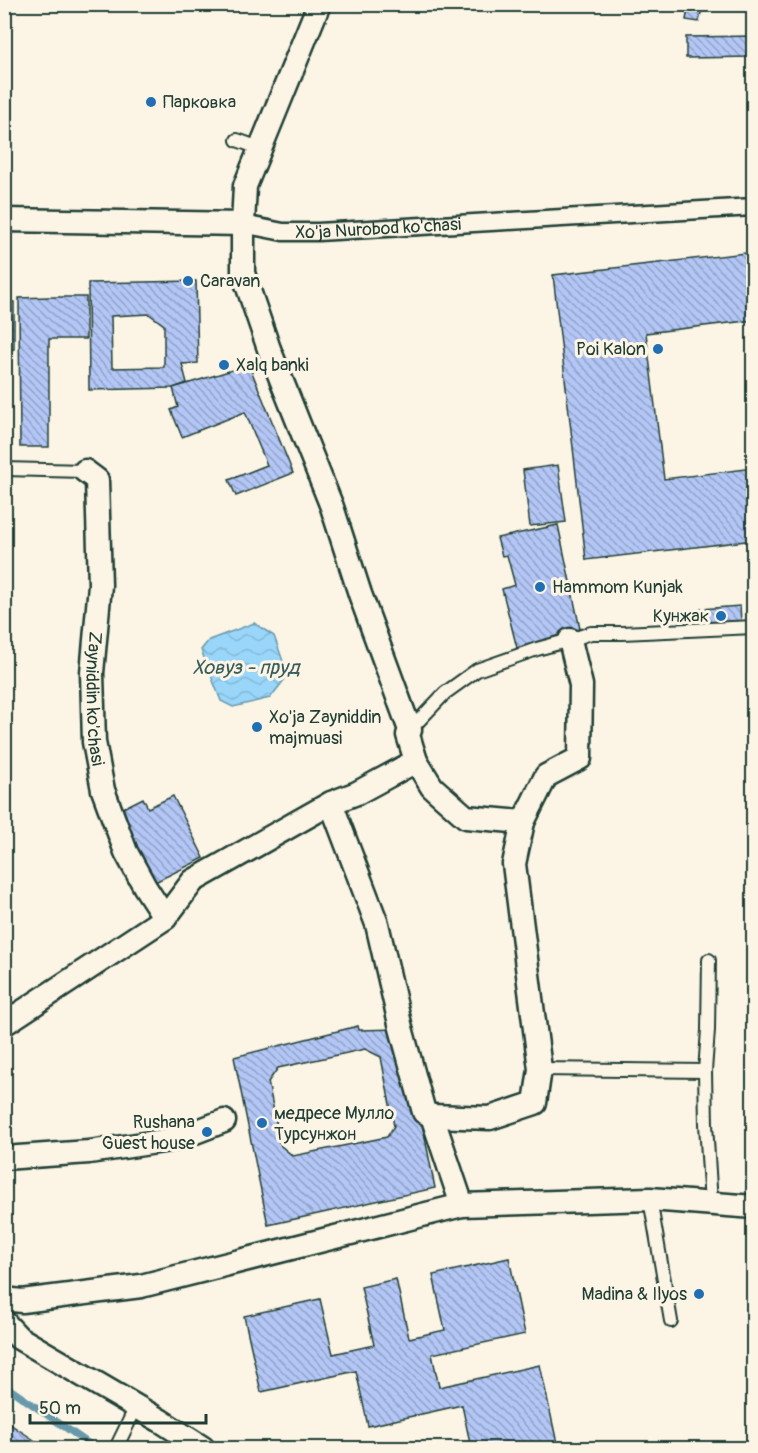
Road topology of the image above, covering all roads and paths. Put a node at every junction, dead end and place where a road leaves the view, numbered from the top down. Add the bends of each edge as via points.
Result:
1 (319, 4) edge
2 (237, 140) dead end
3 (261, 148) junction
4 (753, 207) edge
5 (4, 220) edge
6 (243, 224) junction
7 (4, 469) edge
8 (85, 471) joint
9 (753, 627) edge
10 (570, 640) junction
11 (410, 730) junction
12 (416, 761) junction
13 (331, 803) junction
14 (523, 822) junction
15 (165, 918) junction
16 (709, 960) dead end
17 (4, 1024) edge
18 (540, 1069) junction
19 (705, 1071) junction
20 (432, 1116) junction
21 (224, 1121) dead end
22 (4, 1158) edge
23 (650, 1199) junction
24 (711, 1204) junction
25 (462, 1205) junction
26 (753, 1207) edge
27 (4, 1299) edge
28 (670, 1321) dead end
29 (4, 1322) edge
30 (136, 1407) junction
31 (116, 1449) edge
32 (203, 1449) edge

1 - 3 street
2 - 3 lane
3 - 6 street via 245,186
4 - 6 street, Xo'ja Nurobod ko'chasi via 318,232 283,232
5 - 6 street, Xo'ja Nurobod ko'chasi
6 - 11 street via 243,273 332,507
7 - 8 lane
8 - 15 street, Zayniddin ko'chasi via 97,480 100,585 92,674 94,742 103,790 126,852
9 - 10 lane via 591,633
10 - 11 lane via 477,670 445,693
10 - 14 street via 581,685 580,758 546,776
11 - 12 street
12 - 13 street via 357,794
12 - 14 street via 432,787 466,817
13 - 15 street via 193,881
13 - 20 street via 377,924 424,1112
14 - 18 street via 514,864
15 - 17 street
16 - 19 lane
18 - 19 lane
18 - 20 street via 535,1103 490,1118
19 - 24 lane
20 - 25 street
21 - 22 street via 177,1138 89,1152
23 - 24 street
23 - 25 street
23 - 28 lane
24 - 26 street
25 - 27 street via 141,1286
29 - 30 street via 19,1338
30 - 31 lane
30 - 32 street

